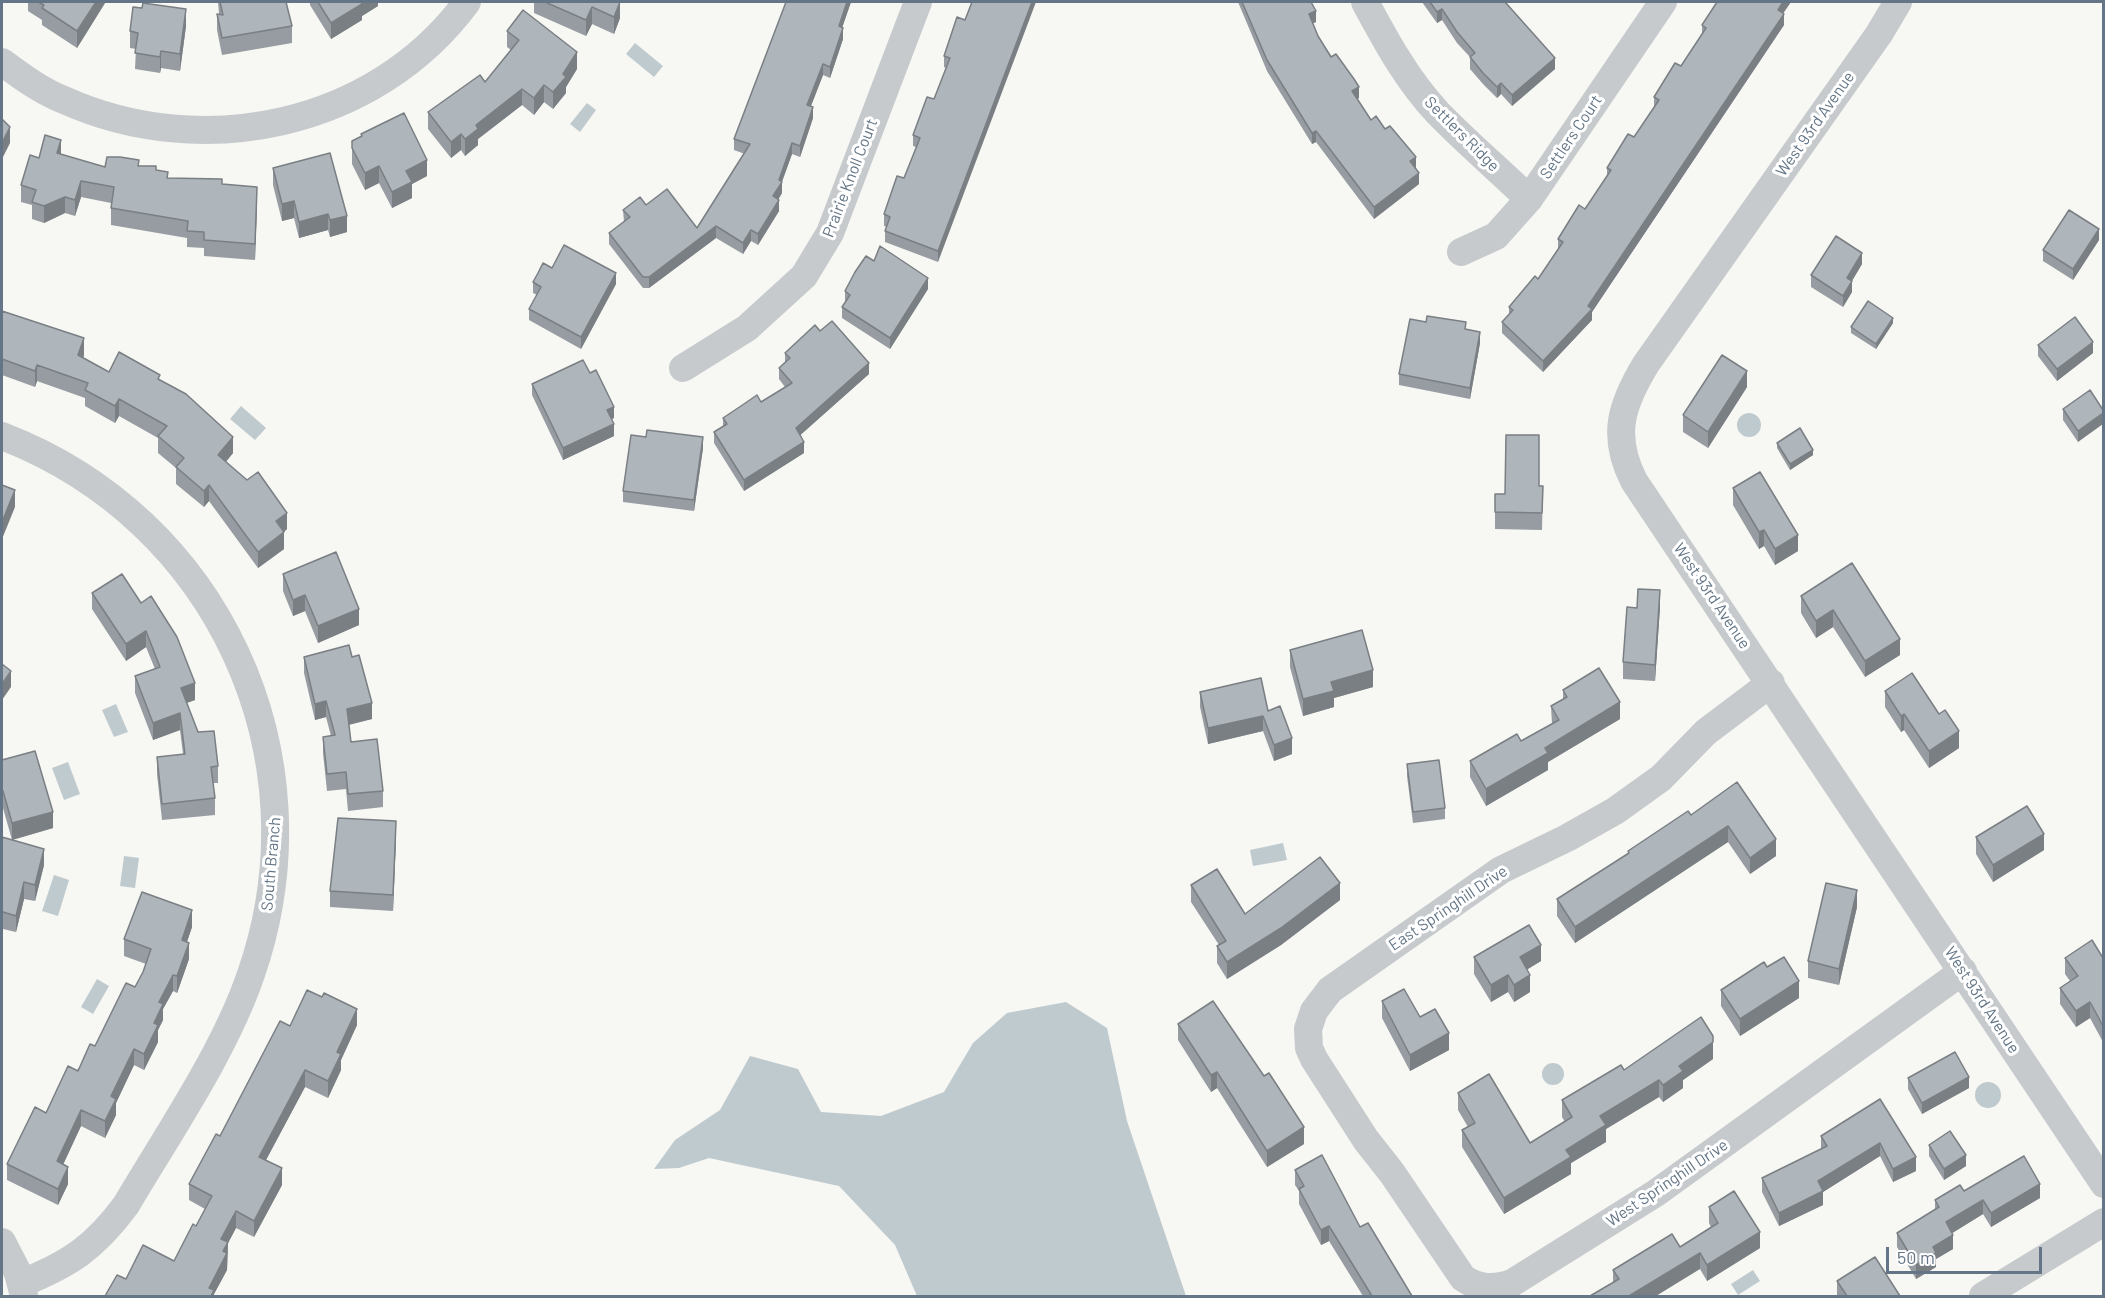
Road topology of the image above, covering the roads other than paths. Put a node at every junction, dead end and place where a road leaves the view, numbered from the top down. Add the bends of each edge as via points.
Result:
1 (466, 2) edge
2 (918, 2) edge
3 (1365, 2) edge
4 (1663, 2) edge
5 (1898, 2) edge
6 (2, 62) edge
7 (1529, 199) junction
8 (1461, 252) dead end
9 (683, 368) dead end
10 (2, 436) edge
11 (1771, 683) junction
12 (1963, 970) junction
13 (1392, 1173) joint
14 (2103, 1184) edge
15 (2103, 1222) edge
16 (2, 1242) edge
17 (23, 1290) edge
18 (1983, 1296) edge

1 - 6 street via 414,57 362,91 281,123 234,130 169,129 100,115 40,89
2 - 9 street, Prairie Knoll Court via 830,233 804,276 750,325
3 - 7 street, Settlers Ridge via 1398,62 1422,94
4 - 7 street, Settlers Court
5 - 11 street, West 93rd Avenue via 1646,364 1629,395 1620,428 1624,462 1634,481
7 - 8 street, Settlers Court via 1496,236
10 - 17 street, South Branch via 63,464 106,492 152,533 180,565 224,628 263,725 276,804 277,840 269,910 251,974 226,1033 110,1226 96,1242
11 - 12 street, West 93rd Avenue
11 - 13 street, East Springhill Drive via 1706,732 1661,778 1615,811 1501,870 1344,978 1321,999 1308,1029 1309,1048 1337,1096
12 - 13 street, West Springhill Drive via 1656,1193 1512,1283 1491,1288 1462,1278
12 - 14 street, West 93rd Avenue
15 - 18 street
16 - 17 street

